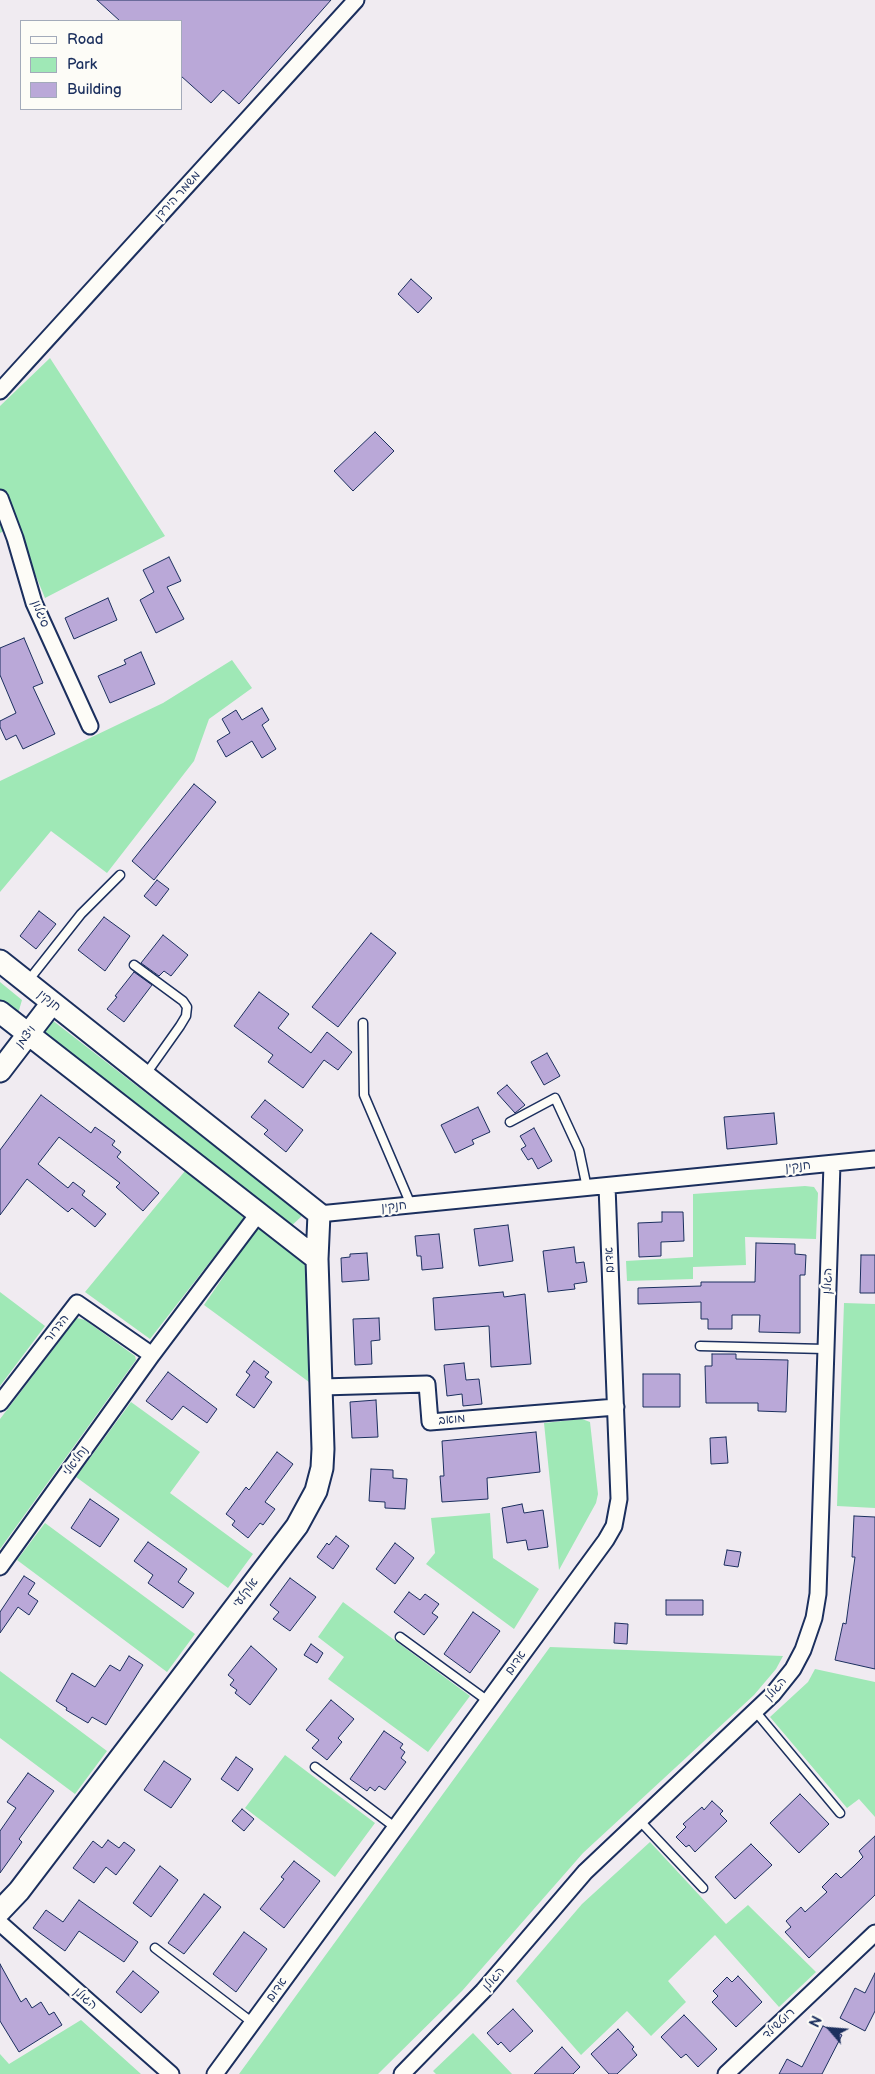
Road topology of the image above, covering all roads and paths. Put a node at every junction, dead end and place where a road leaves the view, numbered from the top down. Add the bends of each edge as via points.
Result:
1 (356, 0) edge
2 (0, 391) edge
3 (0, 498) edge
4 (90, 726) dead end
5 (120, 875) dead end
6 (0, 961) edge
7 (134, 965) dead end
8 (27, 983) junction
9 (52, 1003) junction
10 (0, 1012) edge
11 (363, 1023) dead end
12 (27, 1034) junction
13 (0, 1071) edge
14 (144, 1076) junction
15 (510, 1122) dead end
16 (875, 1160) edge
17 (832, 1164) junction
18 (607, 1186) junction
19 (587, 1188) junction
20 (411, 1205) junction
21 (258, 1214) junction
22 (319, 1214) junction
23 (317, 1259) junction
24 (700, 1346) dead end
25 (826, 1349) junction
26 (152, 1355) junction
27 (322, 1386) junction
28 (0, 1404) edge
29 (616, 1407) junction
30 (0, 1567) edge
31 (400, 1637) dead end
32 (488, 1701) junction
33 (755, 1711) junction
34 (315, 1767) dead end
35 (840, 1813) dead end
36 (640, 1820) junction
37 (396, 1828) junction
38 (703, 1888) dead end
39 (0, 1911) edge
40 (0, 1923) edge
41 (875, 1933) edge
42 (155, 1948) dead end
43 (253, 2022) junction
44 (171, 2074) edge
45 (216, 2074) edge
46 (402, 2074) edge
47 (726, 2074) edge

1 - 2 street, משמר הירדן
3 - 4 street, סיגלון via 34,603
5 - 8 lane via 81,914
6 - 8 street, חנקין
7 - 14 lane via 184,1001 187,1007 180,1026
8 - 9 street, חנקין
9 - 12 street, ויצמן
9 - 14 street, חנקין
10 - 12 street
11 - 20 lane via 364,1095
12 - 13 street, ויצמן
12 - 21 street
14 - 22 street, חנקין
15 - 19 lane via 555,1098 579,1150
16 - 17 street, חנקין
17 - 18 street, חנקין
17 - 25 street, הגולן
18 - 19 street, חנקין
18 - 29 street, אדום
19 - 20 street, חנקין
20 - 22 street, חנקין
21 - 23 street
21 - 26 street, נחליאלי
22 - 23 street, אלקלעי
23 - 27 street, אלקלעי
24 - 25 lane
25 - 33 street, הגולן via 818,1594 814,1618 808,1640 793,1669
26 - 28 street, הדרור via 77,1303
26 - 30 street, נחליאלי
27 - 29 street, מואב via 427,1384 430,1422
27 - 39 street, אלקלעי via 322,1468 316,1492 306,1512 19,1891
29 - 32 street, אדום via 620,1499 614,1526
31 - 32 lane
32 - 37 street, אדום
33 - 35 lane
33 - 36 street, הגולן
34 - 37 lane
36 - 38 lane
36 - 46 street, הגולן via 585,1872 483,1991
37 - 43 street, אדום
40 - 44 street, הגולן
41 - 47 street, רוטשילד
42 - 43 lane
43 - 45 street, אדום

